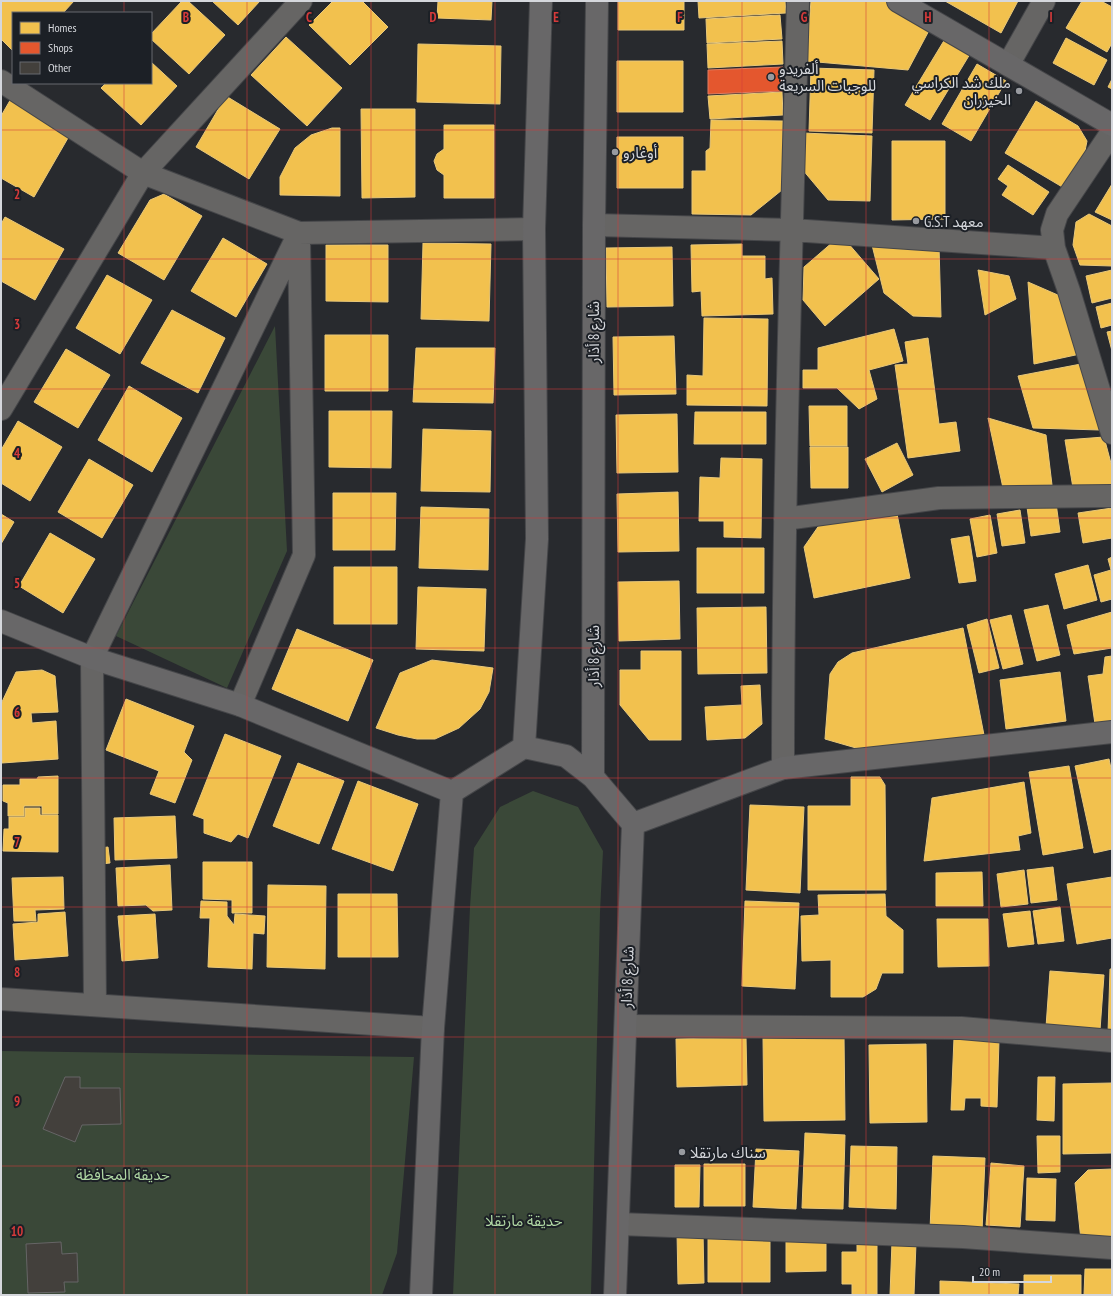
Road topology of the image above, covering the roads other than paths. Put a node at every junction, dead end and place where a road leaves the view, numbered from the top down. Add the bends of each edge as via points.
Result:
1 (301, 1) edge
2 (540, 1) edge
3 (596, 1) edge
4 (798, 1) edge
5 (898, 1) edge
6 (1044, 1) edge
7 (1008, 65) junction
8 (1, 81) edge
9 (1112, 125) edge
10 (1112, 132) edge
11 (143, 173) junction
12 (594, 225) junction
13 (534, 229) junction
14 (792, 230) junction
15 (299, 233) junction
16 (1054, 248) junction
17 (1, 409) edge
18 (1112, 433) edge
19 (1112, 496) edge
20 (785, 519) junction
21 (1, 621) edge
22 (92, 658) junction
23 (240, 706) junction
24 (1112, 732) edge
25 (524, 746) junction
26 (783, 768) junction
27 (593, 777) junction
28 (452, 792) junction
29 (633, 824) junction
30 (1, 999) edge
31 (95, 1004) junction
32 (626, 1026) junction
33 (433, 1028) junction
34 (1112, 1042) edge
35 (619, 1224) junction
36 (1112, 1248) edge
37 (421, 1295) edge
38 (615, 1295) edge

1 - 11 street
2 - 13 main road
3 - 12 main road, شارع 8 أذار
4 - 14 street
5 - 7 main road
6 - 7 street
7 - 9 main road
8 - 11 street
10 - 16 street via 1057,214 1052,230
11 - 15 street
11 - 17 street
12 - 14 street
12 - 27 main road, شارع 8 أذار
13 - 15 street
13 - 25 main road via 537,539
14 - 16 street
14 - 20 street
15 - 22 street
15 - 23 street via 304,556
16 - 18 street
19 - 20 street via 939,498
20 - 26 street
21 - 22 main road
22 - 23 main road
22 - 31 street
23 - 28 main road
24 - 26 main road
25 - 27 main road via 566,756
25 - 28 main road
26 - 29 main road
27 - 29 main road
28 - 33 main road
29 - 32 main road, شارع 8 أذار
30 - 31 street
31 - 33 street
32 - 34 street via 961,1028
32 - 35 main road, شارع 8 أذار
33 - 37 main road
35 - 36 street via 963,1237
35 - 38 main road, شارع 8 أذار

